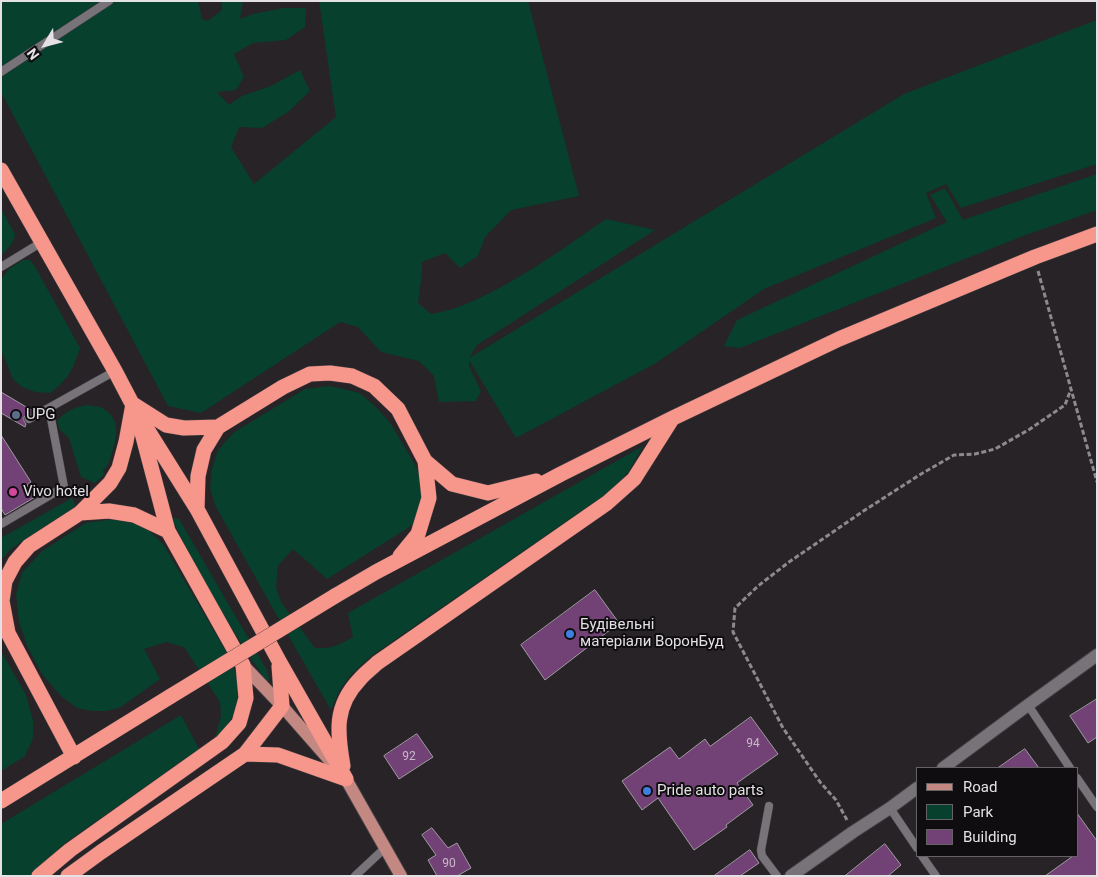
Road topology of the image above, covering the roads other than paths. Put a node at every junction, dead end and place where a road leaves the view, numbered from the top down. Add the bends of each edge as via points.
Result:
1 (109, 1) edge
2 (1, 72) edge
3 (1, 170) edge
4 (1097, 234) edge
5 (42, 242) junction
6 (1, 267) edge
7 (115, 371) junction
8 (49, 408) junction
9 (135, 408) junction
10 (673, 418) junction
11 (29, 419) dead end
12 (218, 427) junction
13 (425, 461) junction
14 (561, 474) junction
15 (197, 509) junction
16 (80, 513) junction
17 (1, 524) edge
18 (168, 531) junction
19 (396, 561) junction
20 (1097, 656) edge
21 (279, 661) junction
22 (243, 665) junction
23 (1028, 705) junction
24 (282, 706) junction
25 (245, 754) junction
26 (74, 756) junction
27 (944, 767) edge
28 (1069, 767) edge
29 (346, 779) junction
30 (1078, 779) edge
31 (916, 789) edge
32 (1, 802) edge
33 (769, 806) dead end
34 (1097, 807) edge
35 (890, 808) junction
36 (386, 847) junction
37 (916, 847) edge
38 (923, 857) edge
39 (39, 876) edge
40 (68, 876) edge
41 (355, 876) edge
42 (401, 876) edge
43 (777, 876) edge
44 (791, 876) edge
45 (936, 876) edge

1 - 2 lane
3 - 5 highway
4 - 10 highway via 839,339
5 - 6 lane
5 - 7 highway
7 - 8 lane
7 - 9 highway
8 - 11 lane
8 - 17 lane via 64,487
9 - 12 highway via 166,424 184,428
9 - 15 highway
9 - 16 highway via 119,468 110,483
9 - 18 highway
10 - 14 highway
10 - 29 highway via 634,479 607,503 377,663 359,679 339,713 338,741
12 - 13 highway via 310,374 352,376 374,386 398,409
12 - 15 highway via 204,450 198,476
13 - 14 highway via 452,484 488,493
13 - 19 highway via 429,498 418,534
14 - 19 highway
15 - 21 highway
16 - 18 highway via 109,511 134,515
16 - 26 highway via 29,546 5,581 2,601 8,633
18 - 22 highway
19 - 26 highway, bridge
20 - 23 street
21 - 24 highway
21 - 29 highway
22 - 24 main road
22 - 39 highway via 246,698 239,723 222,742 70,850
23 - 27 street
23 - 28 lane
24 - 25 highway
24 - 29 main road
25 - 29 highway via 278,755
25 - 40 highway
26 - 32 highway
29 - 36 main road
30 - 34 lane
31 - 35 street
33 - 43 lane via 761,850
35 - 37 lane
35 - 44 street
36 - 41 lane
36 - 42 main road
38 - 45 lane

